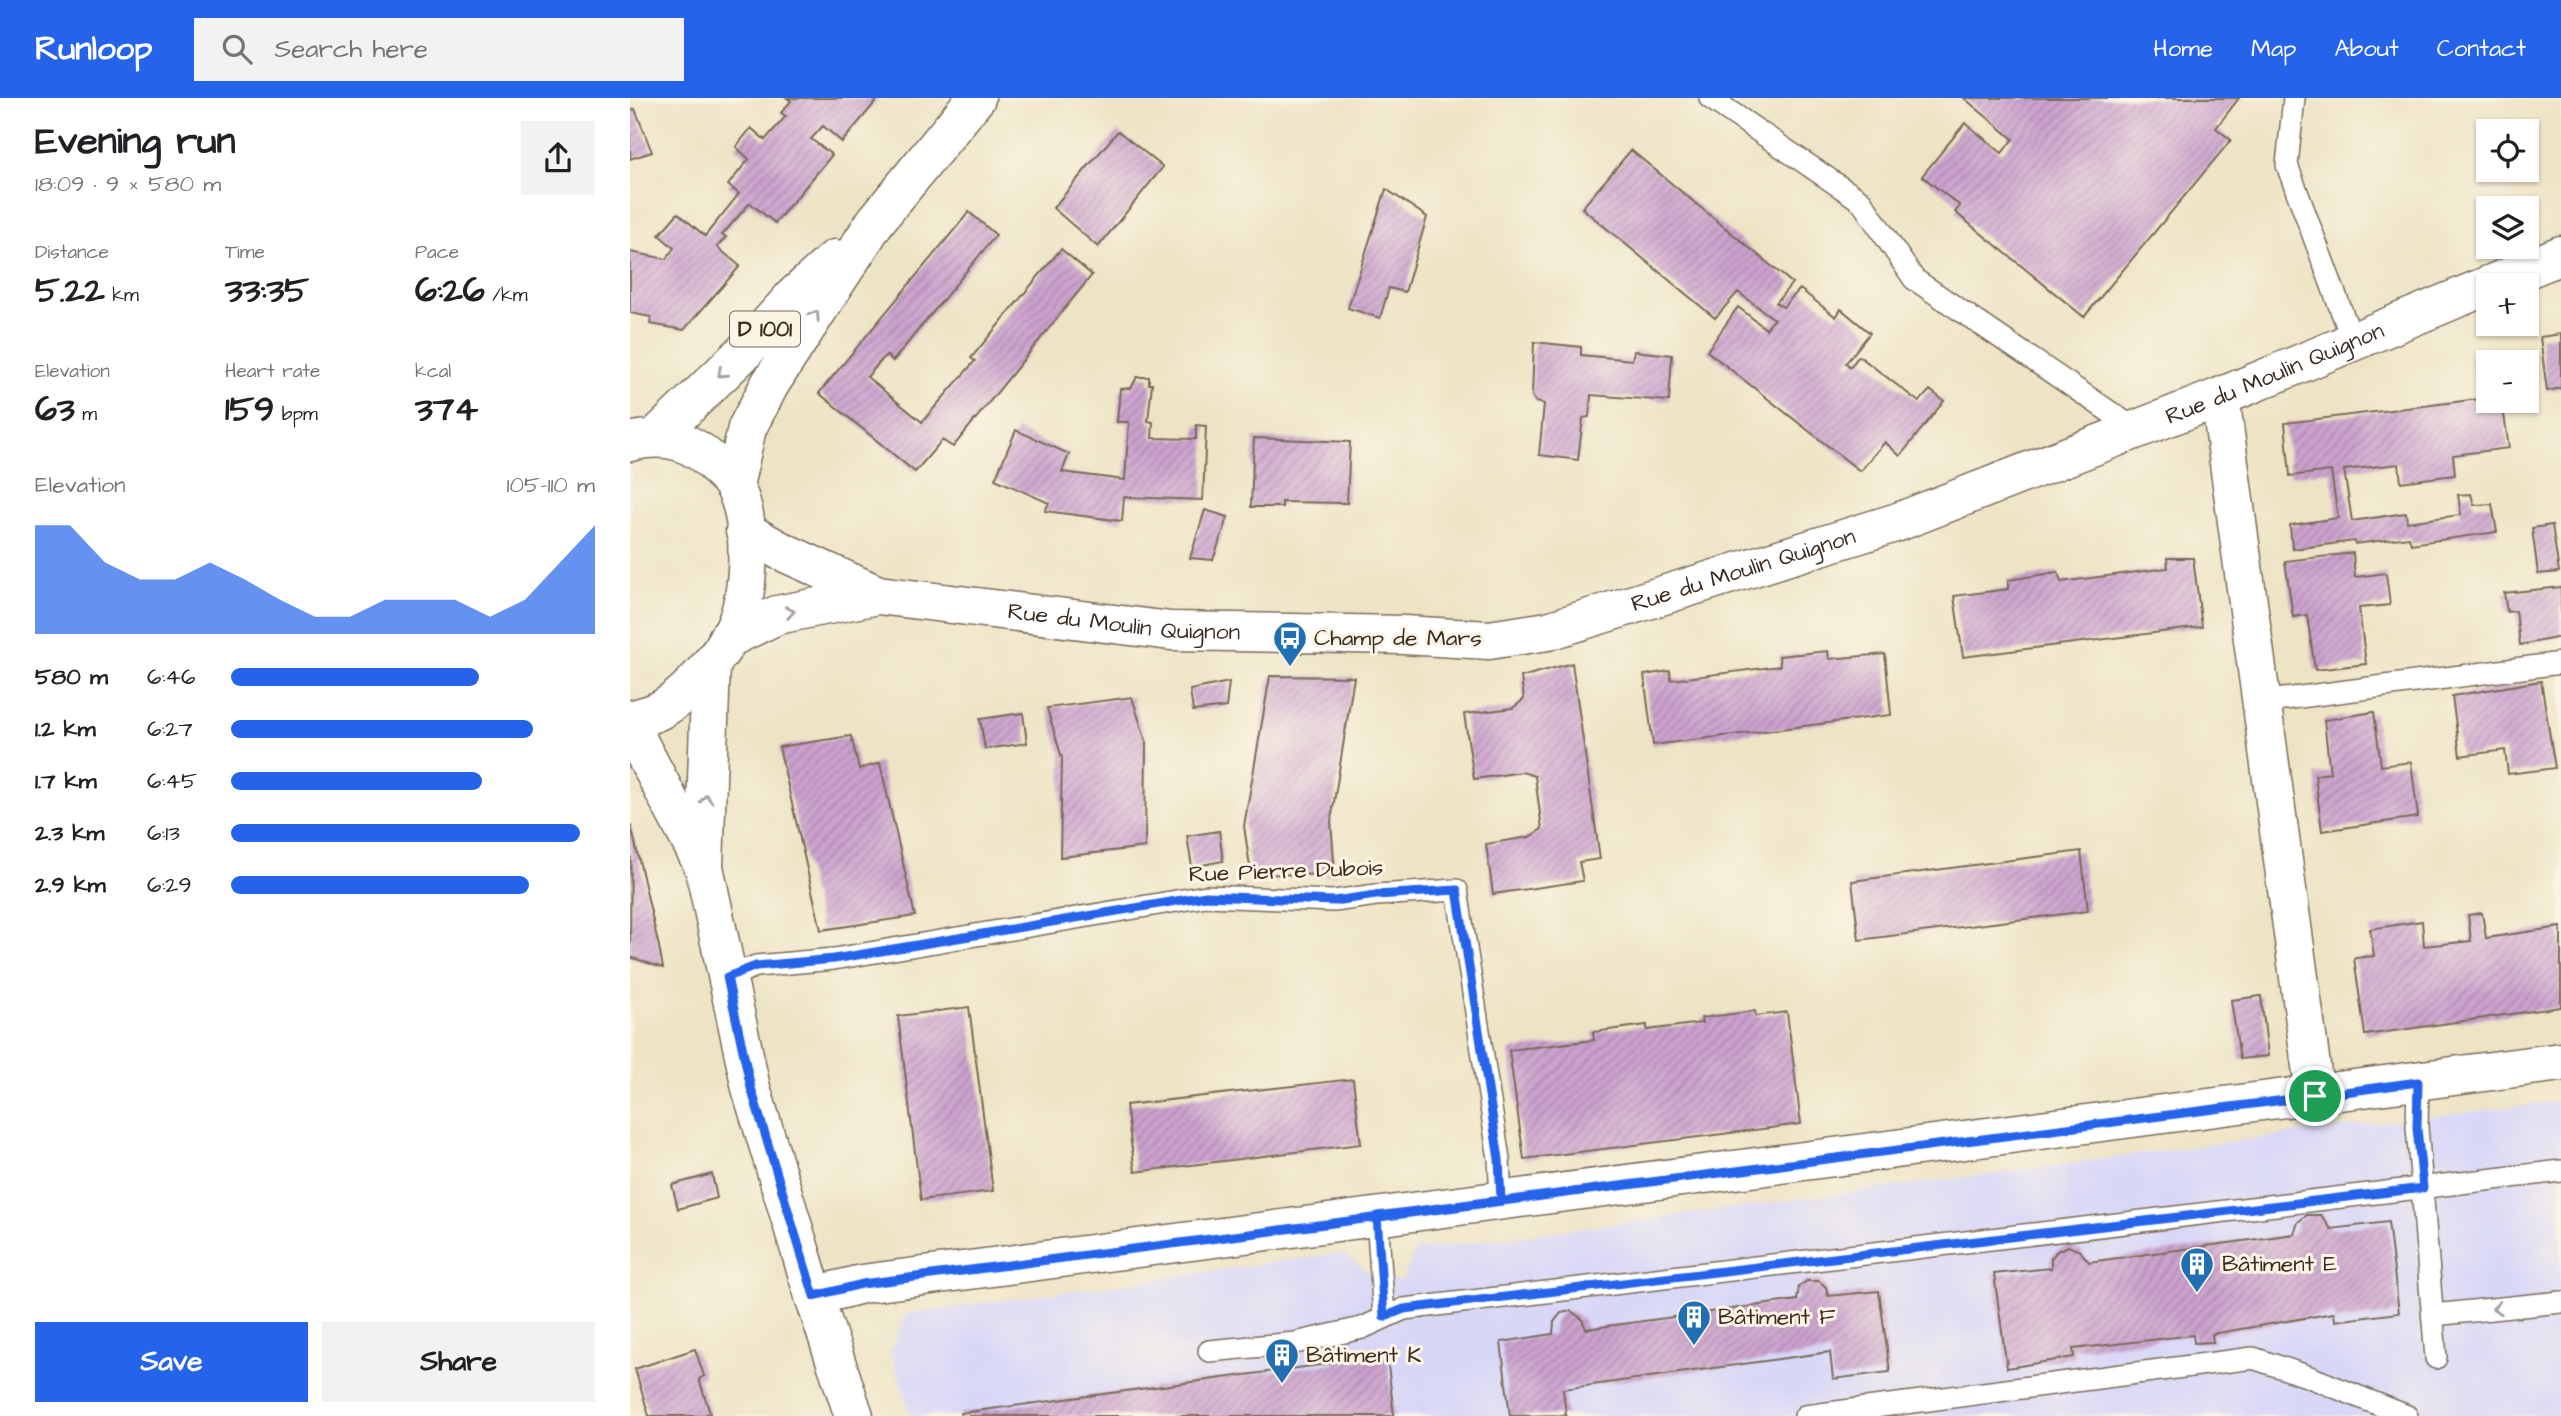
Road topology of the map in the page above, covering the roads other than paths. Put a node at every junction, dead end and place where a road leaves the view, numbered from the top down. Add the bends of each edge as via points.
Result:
1 (976, 98) edge
2 (1710, 98) edge
3 (2294, 98) edge
4 (875, 222) junction
5 (2561, 255) edge
6 (2353, 342) junction
7 (2220, 397) junction
8 (2135, 429) junction
9 (643, 440) edge
10 (734, 486) junction
11 (745, 531) junction
12 (877, 595) junction
13 (719, 652) junction
14 (2561, 663) edge
15 (2261, 702) junction
16 (630, 720) edge
17 (630, 726) edge
18 (704, 867) junction
19 (727, 977) junction
20 (2561, 1062) edge
21 (2418, 1082) junction
22 (2315, 1096) junction
23 (2561, 1171) edge
24 (2423, 1188) junction
25 (1501, 1200) junction
26 (1377, 1216) junction
27 (814, 1296) junction
28 (2561, 1302) edge
29 (2433, 1315) junction
30 (1384, 1317) junction
31 (1209, 1351) dead end
32 (2436, 1358) dead end
33 (854, 1416) edge
34 (1805, 1416) edge
35 (2407, 1416) edge

1 - 4 street, D 1001
2 - 8 lane via 1861,201 1914,279
3 - 6 lane via 2287,165
4 -> 9 street, D 1001 via 794,296 743,353
10 -> 4 street, D 1001 via 745,436 770,384
5 - 6 street, Rue du Moulin Quignon
6 - 7 street, Rue du Moulin Quignon
7 - 8 street, Rue du Moulin Quignon
7 - 15 street
8 - 12 street, Rue du Moulin Quignon via 1898,522 1548,631 1489,640 1171,631
9 - 10 street via 683,442 708,455
10 - 11 street
11 - 12 street, Rue du Moulin Quignon
11 - 13 street via 748,568 737,622
13 -> 12 street, Rue du Moulin Quignon via 777,615
13 - 16 street via 696,681 663,708
18 -> 13 street
14 - 15 lane
15 - 22 street
17 - 18 street
18 - 19 street
19 - 25 lane, Rue Pierre Dubois via 756,966 834,959 1206,896 1334,901 1457,890 1499,1159
19 - 27 street via 751,1088
20 - 21 street
21 - 22 street
21 - 24 lane
22 - 25 street
23 - 24 lane
24 - 29 lane
24 - 30 lane via 1418,1307
25 - 26 street
26 - 27 street via 862,1284
26 - 30 lane
27 - 33 street
28 -> 29 lane
29 - 32 lane
30 - 31 lane via 1362,1328 1295,1343
34 - 35 lane via 2253,1358

